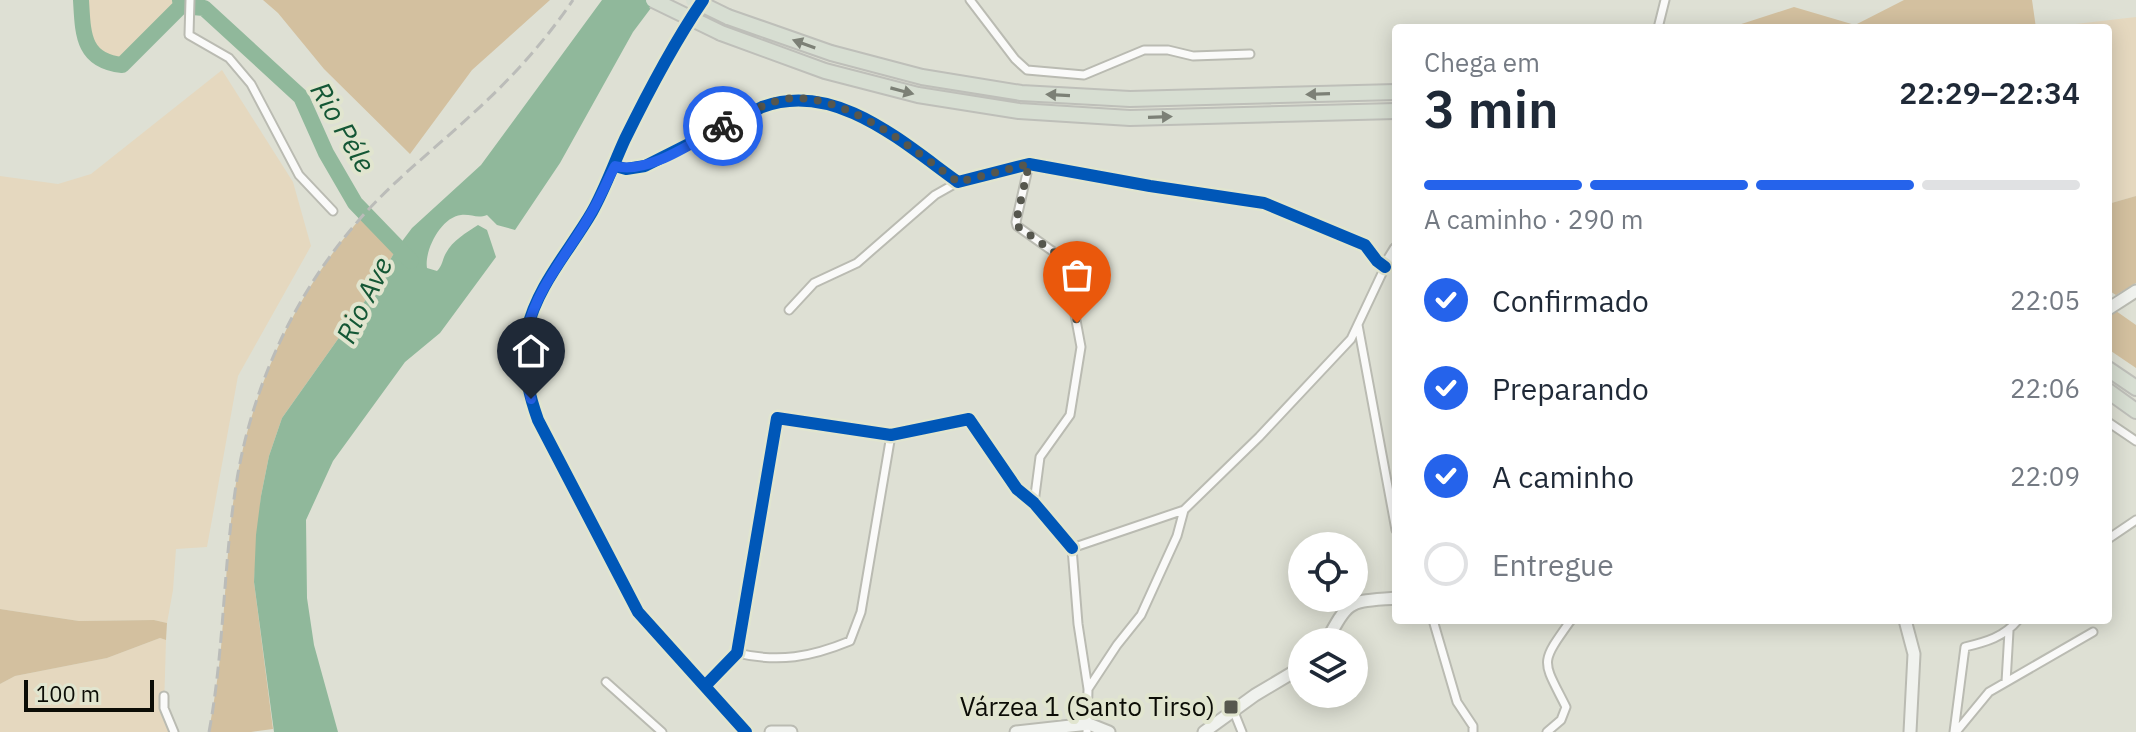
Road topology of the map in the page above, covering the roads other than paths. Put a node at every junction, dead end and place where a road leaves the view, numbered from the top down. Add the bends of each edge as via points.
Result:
1 (190, 0) edge
2 (653, 0) edge
3 (693, 0) edge
4 (703, 0) edge
5 (970, 0) edge
6 (1665, 0) edge
7 (1659, 24) edge
8 (1250, 54) dead end
9 (1392, 92) edge
10 (1392, 111) edge
11 (1029, 164) junction
12 (615, 166) junction
13 (958, 182) junction
14 (333, 211) dead end
15 (1392, 256) edge
16 (1385, 267) junction
17 (2136, 291) edge
18 (2112, 306) edge
19 (789, 310) dead end
20 (1358, 325) junction
21 (2112, 372) edge
22 (2136, 388) edge
23 (2112, 394) edge
24 (2136, 411) edge
25 (2112, 425) edge
26 (891, 435) junction
27 (2136, 441) edge
28 (1034, 503) junction
29 (1392, 508) edge
30 (1184, 510) junction
31 (2136, 520) edge
32 (2112, 536) edge
33 (1072, 548) junction
34 (1392, 598) edge
35 (1434, 624) edge
36 (1568, 624) edge
37 (1906, 624) edge
38 (2015, 624) edge
39 (1334, 628) edge
40 (2009, 631) junction
41 (2093, 632) dead end
42 (737, 653) junction
43 (1288, 675) edge
44 (606, 682) dead end
45 (2006, 682) junction
46 (705, 686) junction
47 (1088, 689) junction
48 (164, 696) dead end
49 (1234, 712) junction
50 (1088, 728) edge
51 (174, 732) edge
52 (662, 732) edge
53 (746, 732) edge
54 (771, 732) edge
55 (791, 732) edge
56 (1016, 732) edge
57 (1109, 732) edge
58 (1204, 732) edge
59 (1242, 732) edge
60 (1473, 732) edge
61 (1547, 732) edge
62 (1910, 732) edge
63 (1955, 732) edge

1 - 14 street via 189,35 229,58 251,84 299,175
2 -> 10 highway, bridge via 721,33 825,71 918,95 1019,111 1130,118
9 -> 3 highway, bridge via 1130,99 1021,93 922,77 831,53
4 - 12 street via 676,42
5 - 8 street via 1027,70 1084,75 1144,50 1193,56
6 - 7 street
11 - 13 street
11 - 16 street via 1264,203 1365,245
11 - 28 street via 1017,226 1058,255 1074,299 1081,347 1070,415 1040,457
12 - 13 street via 645,166 782,100 813,100 867,120
12 - 46 street via 535,306 526,333 526,377 538,420 638,612
13 - 19 street via 935,195 857,263 814,283
15 - 16 street
16 - 20 street
17 - 18 street
20 - 29 street
20 - 30 street via 1351,339 1259,437
21 - 22 highway
23 - 24 highway
25 - 27 street
26 - 28 street via 969,419 1017,489
26 - 42 street via 861,612 850,641 816,655 760,659
26 - 42 street via 777,418
28 - 33 street
30 - 33 street
30 - 47 street via 1141,615
31 - 32 street
33 - 47 street
34 - 39 street via 1358,600 1344,609
35 - 60 street via 1457,702
36 - 61 street via 1546,658 1566,707
37 - 62 street via 1914,654
38 - 40 street
40 - 45 street
40 - 63 street via 1965,647
41 - 45 street
42 - 46 street
43 - 49 street
44 - 52 street
45 - 63 street via 1989,692
46 - 53 street
47 - 50 street
48 - 51 street
49 - 58 street
49 - 59 street
50 - 56 street
50 - 57 street
54 - 55 street

